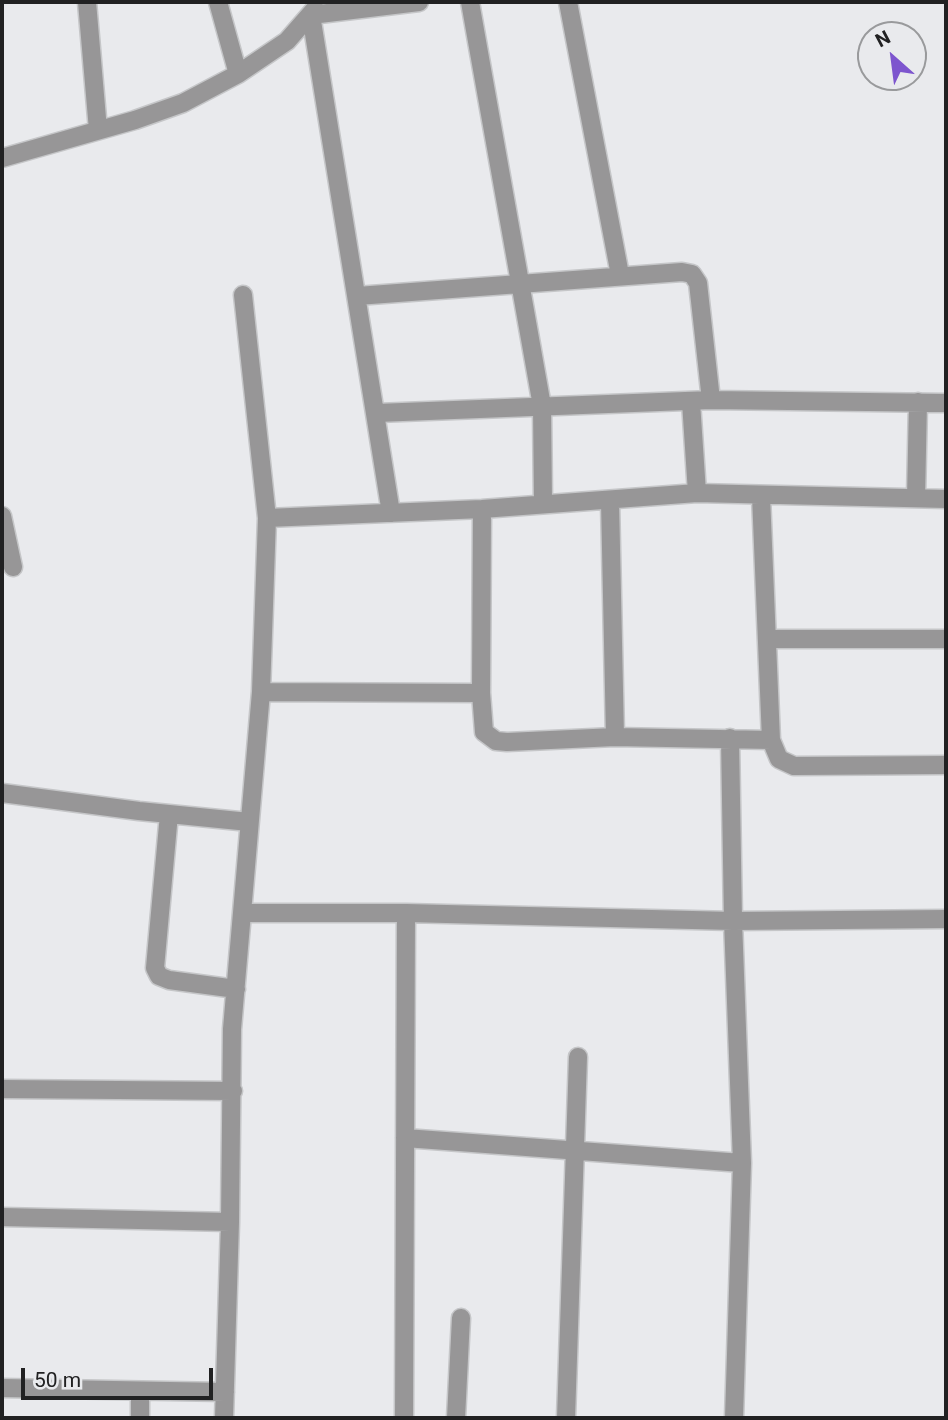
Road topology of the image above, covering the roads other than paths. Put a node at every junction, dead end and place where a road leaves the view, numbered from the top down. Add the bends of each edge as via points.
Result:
1 (88, 2) edge
2 (218, 2) edge
3 (419, 2) edge
4 (470, 2) edge
5 (568, 2) edge
6 (316, 8) edge
7 (238, 74) junction
8 (98, 130) junction
9 (2, 158) edge
10 (620, 275) junction
11 (521, 283) junction
12 (243, 295) dead end
13 (357, 296) junction
14 (711, 400) junction
15 (691, 402) junction
16 (918, 402) junction
17 (946, 403) edge
18 (541, 406) junction
19 (376, 413) junction
20 (697, 493) junction
21 (761, 496) junction
22 (916, 498) junction
23 (946, 499) edge
24 (610, 501) junction
25 (543, 503) junction
26 (482, 509) junction
27 (391, 513) junction
28 (2, 516) edge
29 (267, 518) junction
30 (13, 567) dead end
31 (767, 639) junction
32 (946, 639) edge
33 (261, 692) junction
34 (481, 693) junction
35 (615, 737) junction
36 (730, 738) junction
37 (771, 740) junction
38 (946, 765) edge
39 (2, 793) edge
40 (169, 814) junction
41 (249, 822) junction
42 (243, 913) junction
43 (406, 913) junction
44 (946, 919) edge
45 (733, 921) junction
46 (236, 989) junction
47 (578, 1057) dead end
48 (2, 1089) edge
49 (233, 1091) junction
50 (405, 1138) junction
51 (575, 1149) junction
52 (742, 1163) junction
53 (2, 1217) edge
54 (230, 1222) junction
55 (461, 1318) dead end
56 (2, 1388) edge
57 (140, 1391) junction
58 (225, 1392) junction
59 (140, 1418) edge
60 (224, 1418) edge
61 (404, 1418) edge
62 (456, 1418) edge
63 (566, 1418) edge
64 (734, 1418) edge

1 - 8 street
2 - 7 street
3 - 6 street
4 - 11 street
5 - 10 street
6 - 7 street via 287,41
6 - 13 street
7 - 8 street via 183,103
8 - 9 street
10 - 11 street
10 - 14 street via 692,274 698,283
11 - 13 street
11 - 18 street
12 - 29 street
13 - 19 street
14 - 15 street
14 - 16 street
15 - 18 street
15 - 20 street
16 - 17 street
16 - 22 street
18 - 19 street
18 - 25 street
19 - 27 street
20 - 21 street
20 - 24 street
21 - 22 street
21 - 31 street
22 - 23 street
24 - 25 street
24 - 35 street
25 - 26 street
26 - 27 street
26 - 34 street
27 - 29 street
28 - 30 street
29 - 33 street
31 - 32 street
31 - 37 street
33 - 34 street
33 - 41 street
34 - 35 street via 484,732 496,741
35 - 36 street
36 - 37 street
36 - 45 street
37 - 38 street via 779,759 794,766
39 - 40 street
40 - 41 street
40 - 46 street via 155,968 169,980
41 - 42 street
42 - 43 street
42 - 46 street
43 - 45 street
43 - 50 street
44 - 45 street
45 - 52 street
46 - 49 street
47 - 51 street
48 - 49 street
49 - 54 street
50 - 51 street
50 - 61 street
51 - 52 street
51 - 63 street
52 - 64 street
53 - 54 street
54 - 58 street
55 - 62 street
56 - 57 street
57 - 58 street
57 - 59 street
58 - 60 street

